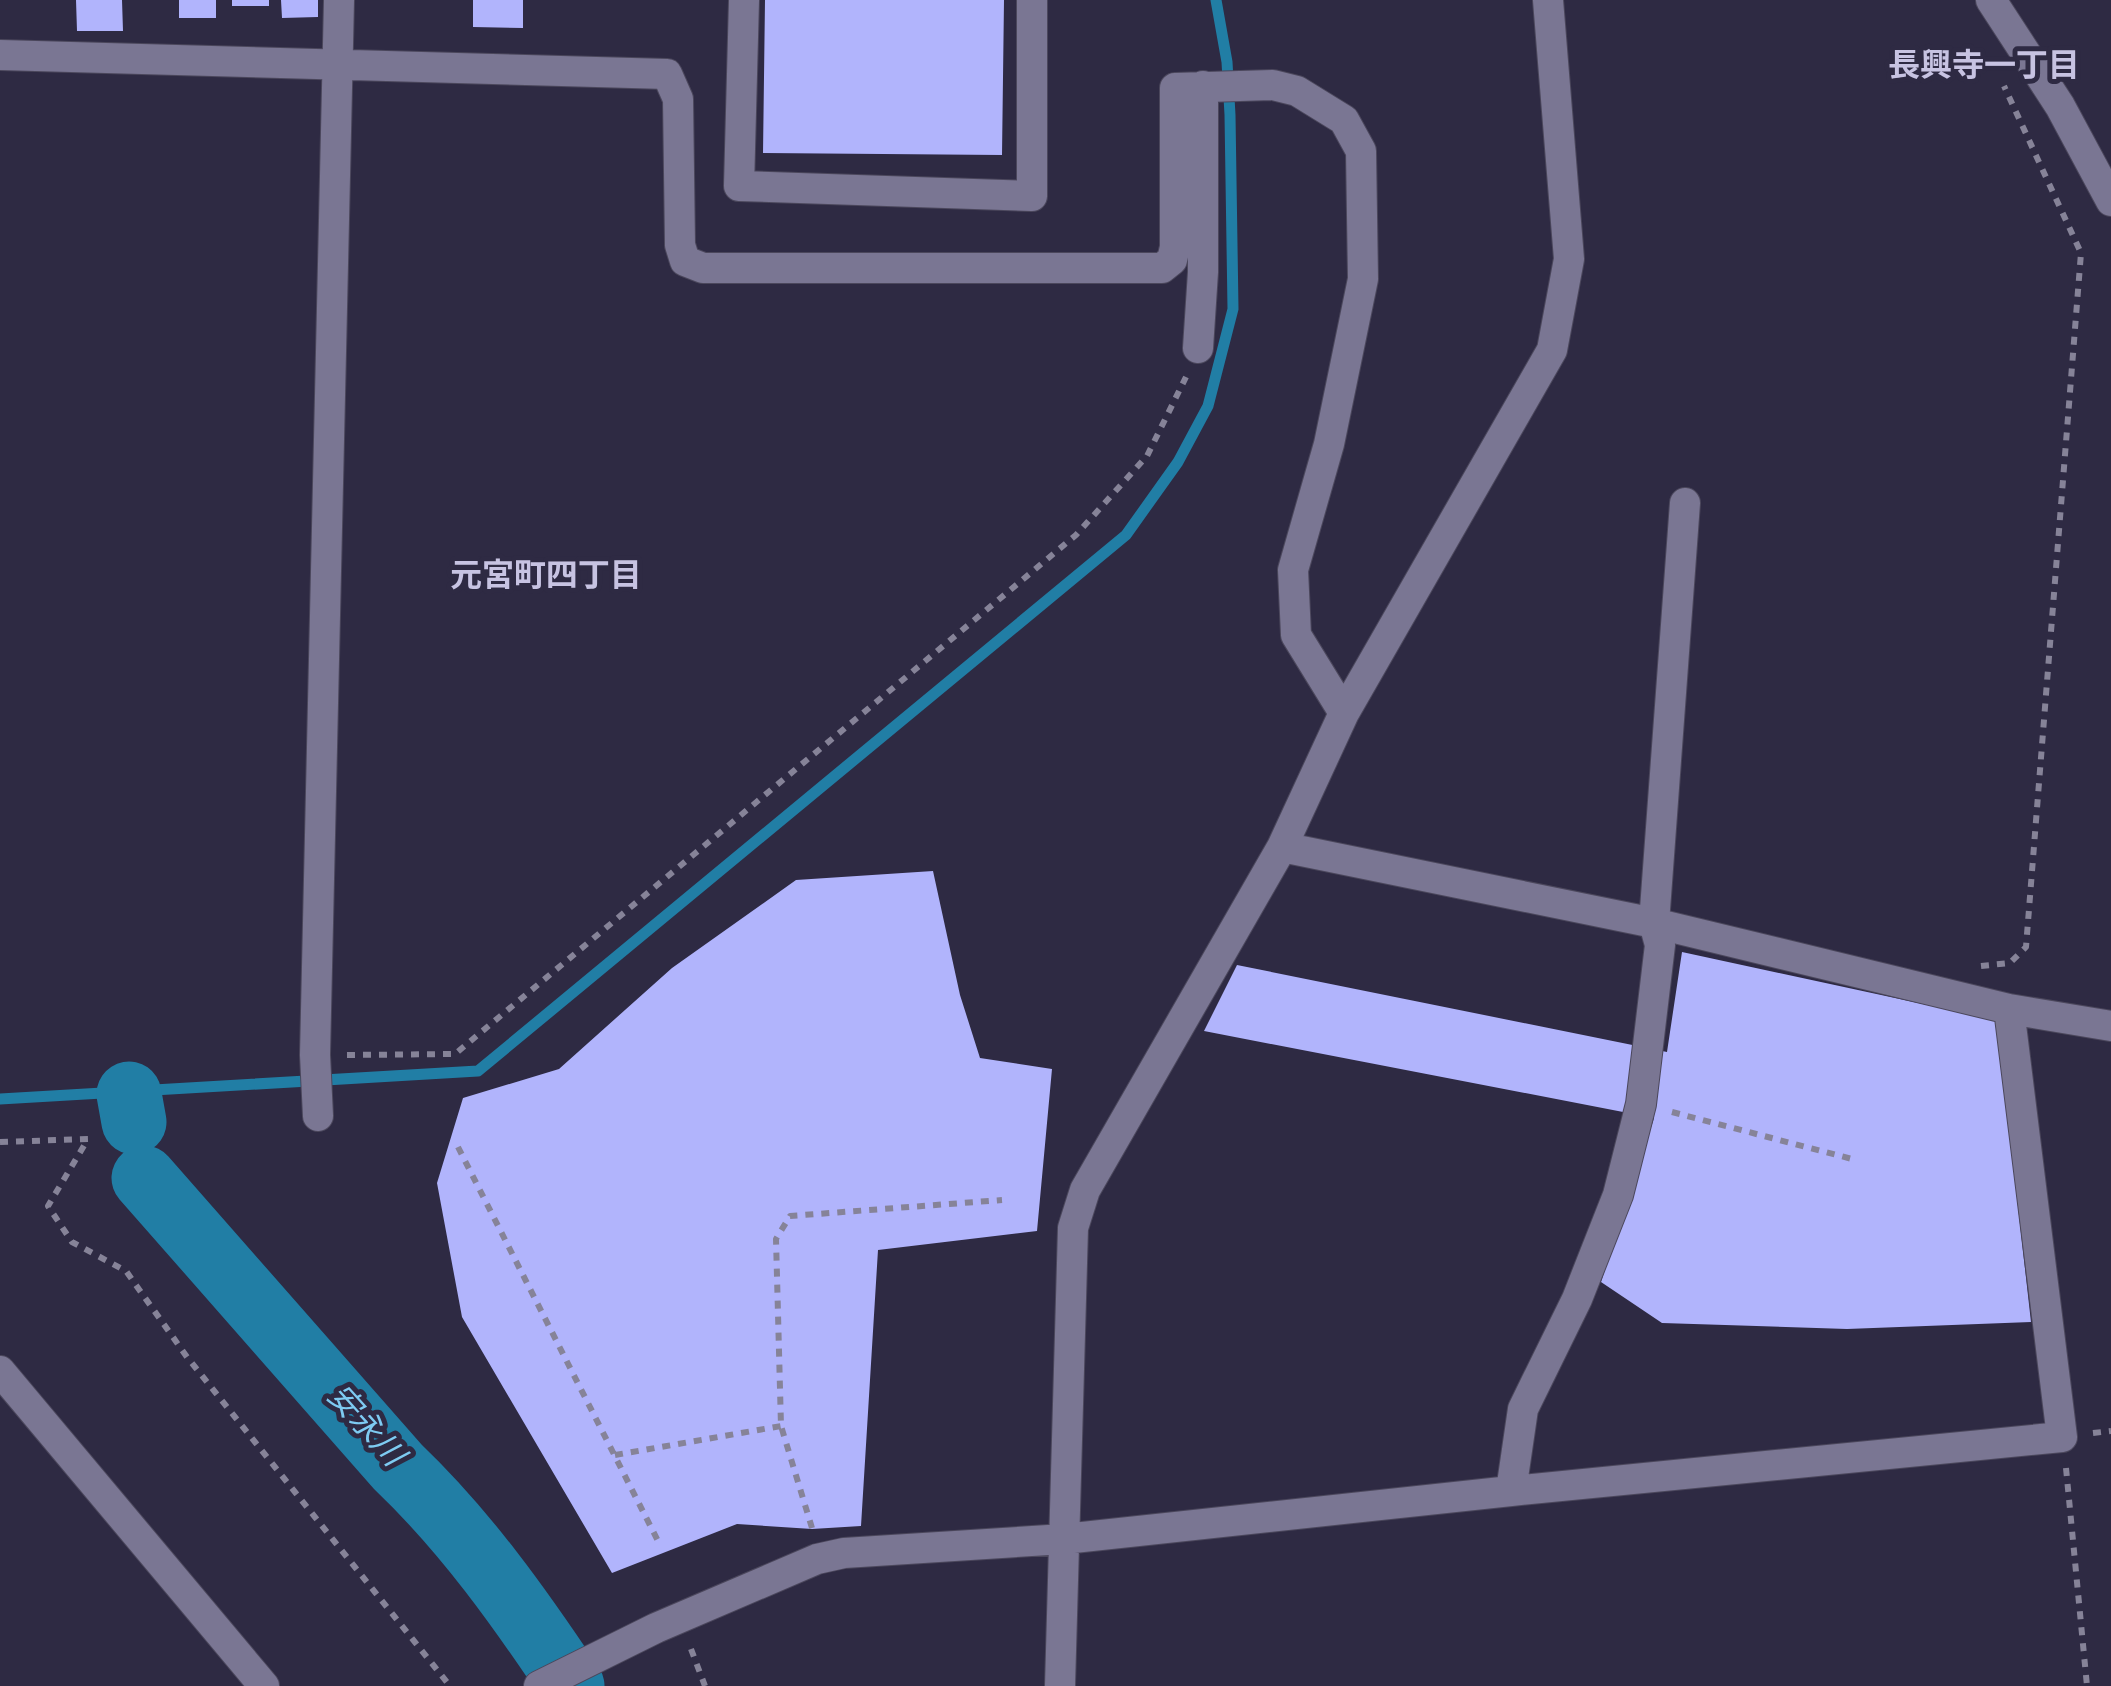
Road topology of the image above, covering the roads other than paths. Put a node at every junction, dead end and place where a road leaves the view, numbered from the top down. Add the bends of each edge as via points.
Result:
1 (339, 0) edge
2 (744, 0) edge
3 (1032, 0) edge
4 (1548, 0) edge
5 (1991, 0) edge
6 (0, 56) edge
7 (338, 67) junction
8 (1204, 86) junction
9 (2111, 201) edge
10 (1198, 348) road end
11 (1685, 503) dead end
12 (1344, 713) junction
13 (1282, 847) junction
14 (1654, 922) junction
15 (2008, 1010) junction
16 (2111, 1026) edge
17 (318, 1116) dead end
18 (0, 1371) edge
19 (1511, 1491) junction
20 (1064, 1539) junction
21 (264, 1686) edge
22 (539, 1686) edge
23 (1060, 1686) edge

1 - 7 street
2 - 3 street via 739,186 1032,196
4 - 12 street via 1569,259 1552,350
5 - 9 street
6 - 7 street
7 - 8 street via 667,74 678,98 680,246 686,261 703,268 1162,268 1175,247 1175,88
7 - 17 street
8 - 10 street
8 - 12 street via 1297,91 1344,120 1361,151 1363,279 1294,570 1296,635
11 - 14 street
12 - 13 street
13 - 14 street
13 - 20 street via 1085,1190 1073,1228
14 - 15 street
14 - 19 street via 1660,944 1642,1104 1618,1195 1523,1409
15 - 16 street
15 - 19 street via 2062,1437
18 - 21 street
19 - 20 street
20 - 22 street via 817,1559
20 - 23 street

